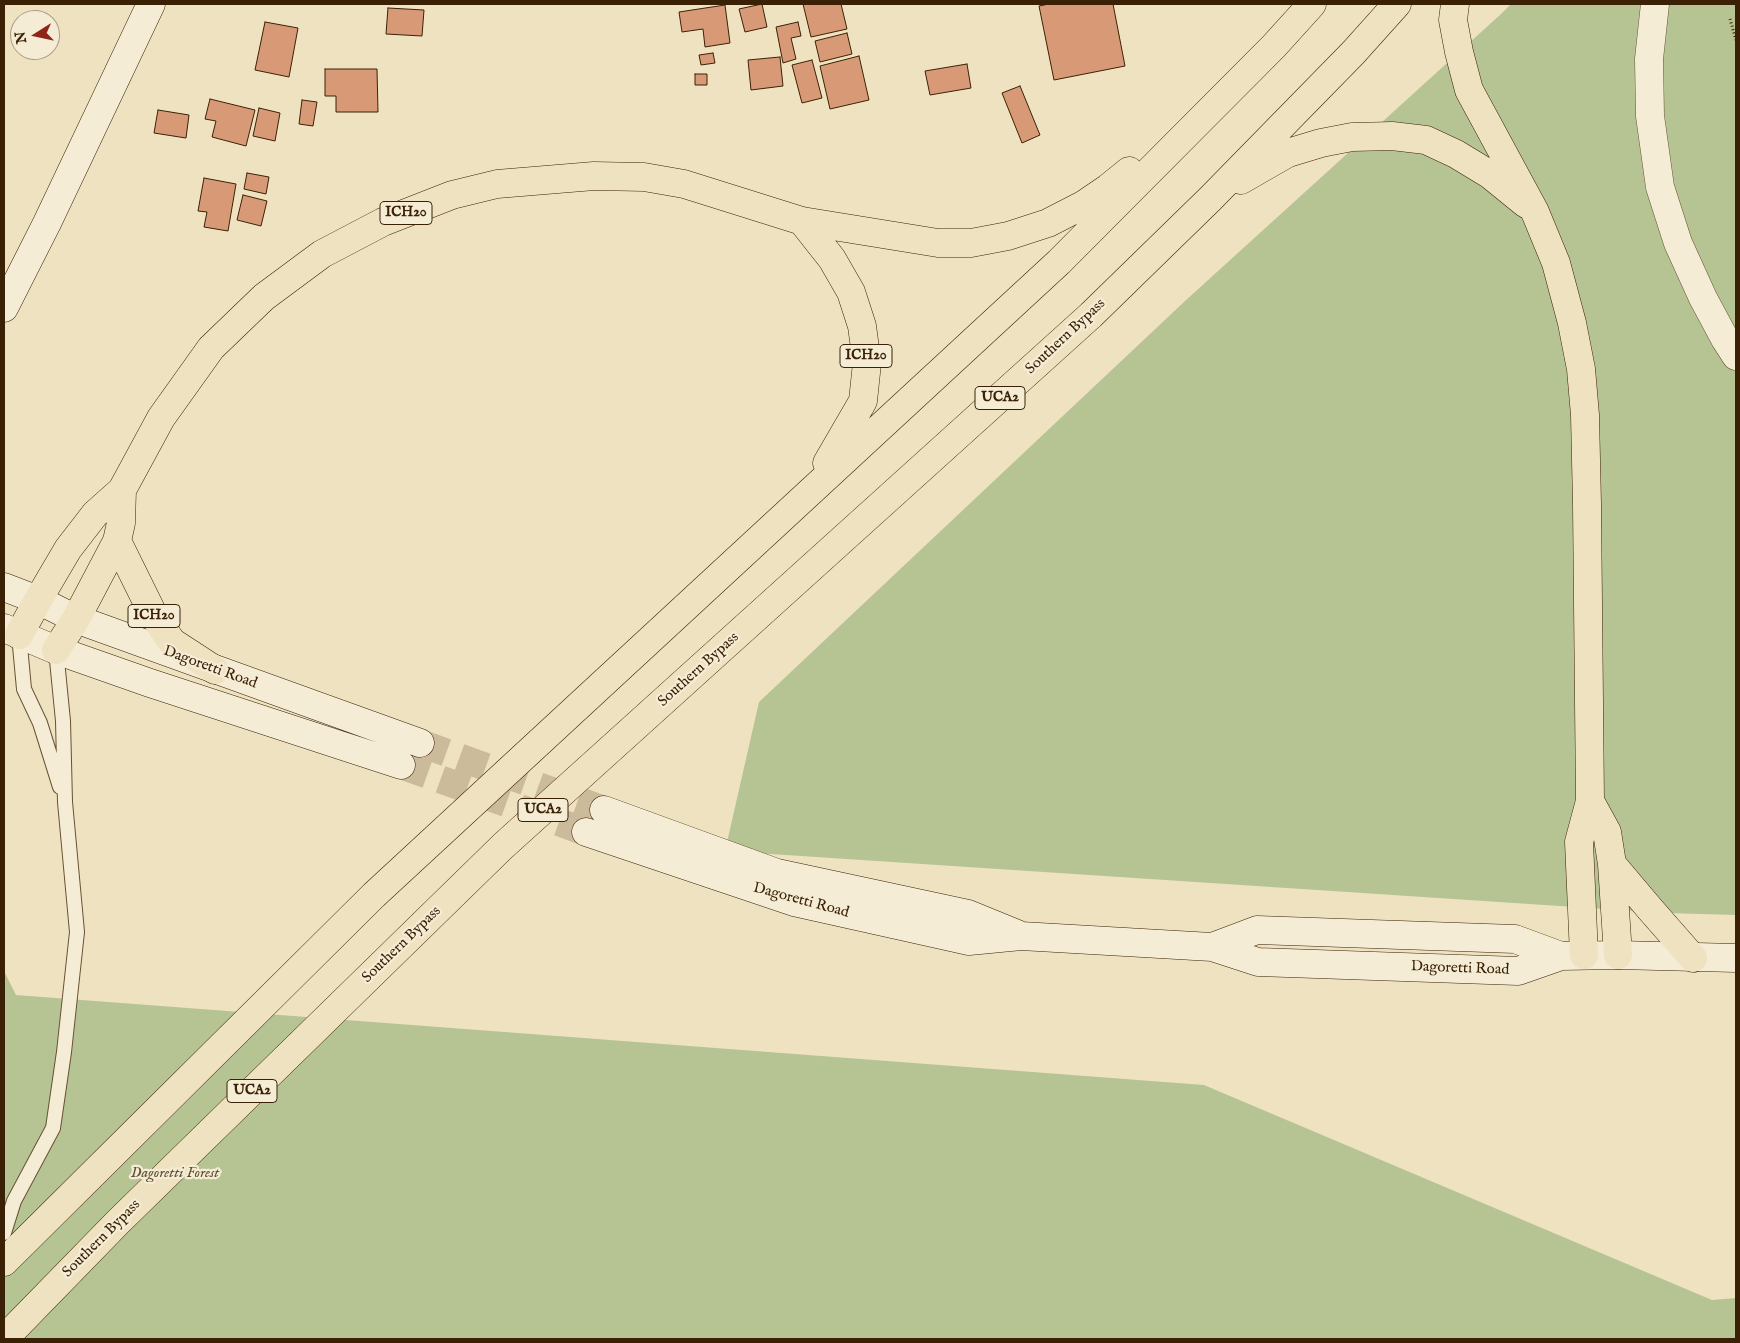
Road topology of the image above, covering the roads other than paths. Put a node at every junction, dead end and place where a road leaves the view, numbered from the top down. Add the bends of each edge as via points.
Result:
1 (151, 4) edge
2 (1312, 4) edge
3 (1397, 4) edge
4 (1455, 4) edge
5 (1656, 4) edge
6 (1274, 46) junction
7 (1210, 199) junction
8 (1535, 212) junction
9 (802, 222) junction
10 (4, 308) edge
11 (1736, 356) edge
12 (122, 490) junction
13 (809, 492) junction
14 (117, 542) junction
15 (4, 588) edge
16 (38, 600) junction
17 (76, 619) junction
18 (12, 632) edge
19 (56, 650) junction
20 (215, 670) junction
21 (420, 743) tunnel mouth
22 (401, 765) tunnel mouth
23 (1590, 801) junction
24 (65, 802) junction
25 (604, 810) tunnel mouth
26 (586, 832) tunnel mouth
27 (1612, 864) junction
28 (1021, 936) junction
29 (1572, 955) junction
30 (1618, 955) junction
31 (1694, 958) junction
32 (1736, 958) edge
33 (4, 1232) edge
34 (4, 1262) edge
35 (4, 1339) edge

1 - 10 main road
2 - 6 highway
3 - 7 highway, Southern Bypass / UCA2
4 - 8 highway via 1453,20 1469,90
5 - 11 main road via 1649,59 1650,116 1660,187 1678,243 1699,290
6 - 9 highway via 1108,188 1048,223 1008,236 971,243 938,244
6 - 13 highway via 1060,262
7 - 8 highway via 1288,153 1321,142 1392,136 1426,140 1456,154 1489,174
7 - 35 highway, Southern Bypass / UCA2 via 1091,315 503,846 118,1222
8 - 23 highway via 1556,263 1572,323 1583,388
9 - 12 highway, ICH20 via 684,184 644,177 594,176 497,184 452,195 383,222 322,254 264,297 211,348 161,418
9 - 13 highway, ICH20 via 832,259 851,292 862,326 867,363 863,401
12 - 14 highway, ICH20
12 - 16 highway via 95,514 68,549
13 - 34 highway via 374,895
14 - 17 highway, ICH20
14 - 20 highway, ICH20 via 150,609 172,642
15 - 16 main road, Dagoretti Road
16 - 17 main road, Dagoretti Road
16 - 18 highway
17 - 19 highway, ICH20
17 - 20 main road, Dagoretti Road
18 - 19 main road, Dagoretti Road
18 - 24 lane via 24,688 40,723
19 - 22 main road, Dagoretti Road
19 - 24 lane via 63,721
20 - 21 main road, Dagoretti Road
23 - 27 highway via 1607,832
23 - 29 highway via 1579,842
24 - 33 lane via 77,932 55,1119 14,1201
25 - 28 main road, Dagoretti Road via 777,873 968,914
26 - 28 main road, Dagoretti Road via 794,902 969,941
27 - 30 highway
27 - 31 highway
28 - 29 main road, Dagoretti Road via 1212,948 1258,962 1518,971
29 - 30 main road, Dagoretti Road
30 - 31 main road, Dagoretti Road
31 - 32 main road

